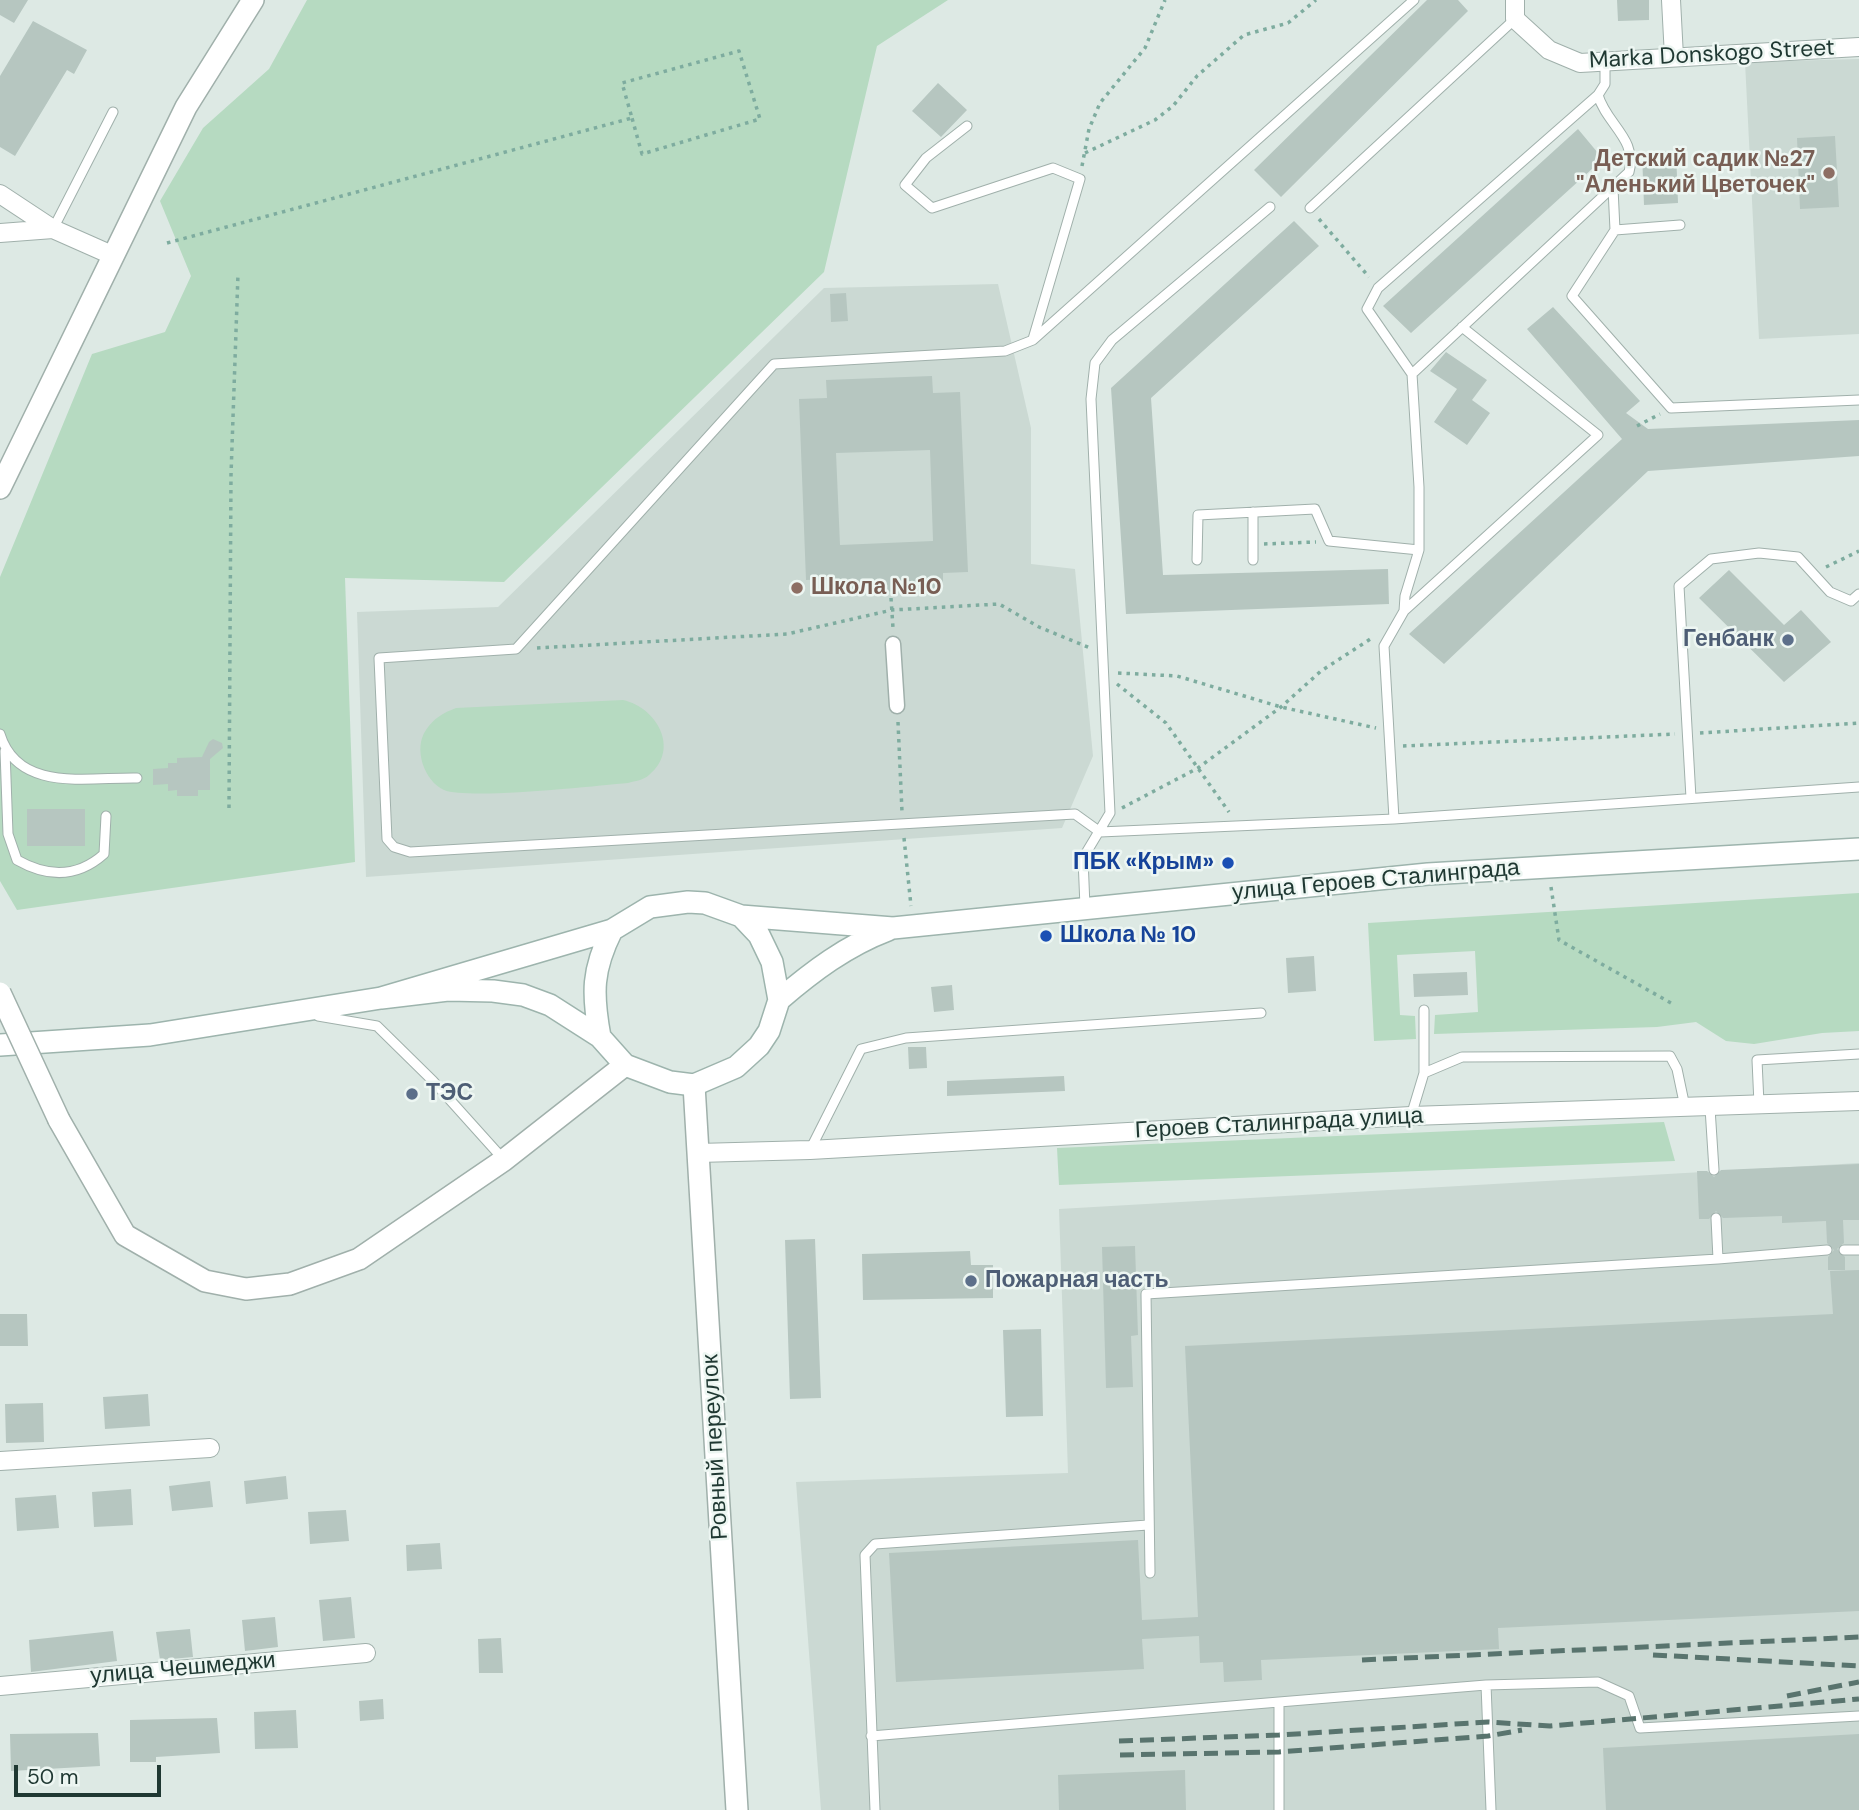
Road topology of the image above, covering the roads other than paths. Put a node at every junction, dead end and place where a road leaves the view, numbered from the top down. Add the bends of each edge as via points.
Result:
1 (253, 0) edge
2 (1414, 0) edge
3 (1516, 0) edge
4 (1671, 0) edge
5 (1515, 19) junction
6 (1859, 47) edge
7 (1674, 57) junction
8 (1605, 62) junction
9 (1598, 96) junction
10 (113, 111) dead end
11 (967, 126) dead end
12 (1613, 188) junction
13 (0, 194) edge
14 (1270, 207) dead end
15 (1310, 208) road end
16 (1680, 225) dead end
17 (53, 229) junction
18 (1615, 230) junction
19 (0, 233) edge
20 (114, 256) junction
21 (1462, 327) junction
22 (1033, 340) junction
23 (1412, 374) junction
24 (1859, 400) edge
25 (7, 459) edge
26 (0, 488) edge
27 (1253, 512) junction
28 (1419, 550) junction
29 (1197, 560) dead end
30 (1253, 561) dead end
31 (1859, 594) edge
32 (1404, 611) junction
33 (893, 644) road end
34 (897, 706) road end
35 (0, 734) edge
36 (5, 751) junction
37 (137, 778) dead end
38 (1859, 786) edge
39 (1691, 798) junction
40 (106, 816) dead end
41 (1394, 819) junction
42 (1100, 832) junction
43 (1859, 849) edge
44 (1085, 907) junction
45 (741, 916) junction
46 (903, 927) junction
47 (612, 930) junction
48 (0, 993) edge
49 (381, 998) junction
50 (779, 1000) junction
51 (1424, 1010) dead end
52 (1261, 1013) dead end
53 (282, 1014) junction
54 (600, 1037) junction
55 (0, 1045) edge
56 (1859, 1054) edge
57 (625, 1065) junction
58 (1424, 1073) junction
59 (694, 1084) junction
60 (1859, 1101) edge
61 (1759, 1106) junction
62 (1686, 1108) junction
63 (1710, 1108) junction
64 (1411, 1116) junction
65 (810, 1150) junction
66 (698, 1153) junction
67 (504, 1160) junction
68 (1714, 1170) dead end
69 (1716, 1218) dead end
70 (1844, 1250) dead end
71 (1859, 1250) edge
72 (1827, 1251) dead end
73 (1718, 1259) junction
74 (211, 1448) dead end
75 (0, 1461) edge
76 (1148, 1525) junction
77 (1150, 1573) dead end
78 (366, 1653) dead end
79 (1486, 1685) junction
80 (0, 1686) edge
81 (1279, 1702) junction
82 (1859, 1716) edge
83 (871, 1736) junction
84 (737, 1810) edge
85 (875, 1810) edge
86 (1279, 1810) edge
87 (1491, 1810) edge

1 - 20 main road via 186,107
2 - 22 lane
3 - 5 street
4 - 7 street
5 - 8 street, Marka Donskogo Street via 1549,50 1580,63
5 - 15 lane
6 - 7 street, Marka Donskogo Street
7 - 8 street, Marka Donskogo Street
8 - 9 lane via 1605,84
9 - 12 lane via 1606,116 1628,143 1632,161 1629,172
9 - 23 lane via 1378,288 1367,309
10 - 17 lane
11 - 22 lane via 926,158 905,185 932,208 1053,168 1080,179
12 - 18 lane
12 - 21 lane
13 - 17 street
14 - 42 lane via 1112,340 1095,363 1091,400 1111,813
16 - 18 lane
17 - 19 street
17 - 20 street
18 - 24 lane via 1572,296 1671,408
20 - 25 main road
21 - 23 lane
21 - 32 lane via 1598,435
22 - 42 lane via 1004,351 774,364 516,649 379,658 384,831 394,847 410,852 1075,814
23 - 28 lane
25 - 26 main road
27 - 28 lane via 1315,509 1329,541
27 - 29 lane via 1198,515
27 - 30 lane
28 - 32 lane
31 - 39 lane via 1851,600 1830,592 1798,557 1759,553 1711,559 1679,586
32 - 41 lane via 1384,646
33 - 34 street
35 - 36 lane
36 - 37 lane via 22,769 45,777
36 - 40 lane via 8,834 17,860 39,872 90,866 104,854
38 - 39 lane
39 - 41 lane
41 - 42 lane
42 - 44 lane via 1083,858
43 - 44 main road, улица Героев Сталинграда via 1428,874
44 - 46 main road, улица Героев Сталинграда
45 - 46 main road, улица Героев Сталинграда
45 - 47 main road via 705,902 669,903 650,907
45 - 50 main road via 766,948
46 - 50 main road, улица Героев Сталинграда via 859,941
47 - 49 main road
47 - 54 main road via 595,975
48 - 67 main road, bridge via 59,1120 125,1235 205,1281 246,1289 290,1284 359,1259
49 - 53 main road
49 - 54 main road via 448,990 523,995 550,1005
50 - 59 main road via 759,1046 736,1068
51 - 58 lane
52 - 65 lane via 906,1038 861,1049
53 - 55 main road via 150,1035
53 - 67 lane via 334,1017 377,1026
54 - 57 main road
56 - 61 lane via 1757,1060
57 - 59 main road via 670,1082
57 - 67 main road
58 - 62 lane via 1462,1057 1670,1056
58 - 64 lane
59 - 66 main road, Ровный переулок
60 - 61 street, Героев Сталинграда улица
61 - 63 street, Героев Сталинграда улица
62 - 63 street, Героев Сталинграда улица
62 - 64 street, Героев Сталинграда улица
63 - 68 lane
64 - 65 street, Героев Сталинграда улица
65 - 66 street, Героев Сталинграда улица
66 - 84 main road, Ровный переулок
69 - 73 lane
70 - 71 lane
72 - 73 lane
73 - 76 lane via 1146,1294
74 - 75 street
76 - 77 lane
76 - 83 lane via 875,1544 865,1555
78 - 80 street, улица Чешмеджи
79 - 81 lane
79 - 82 lane via 1598,1682 1629,1696 1640,1728
79 - 87 lane
81 - 83 lane
81 - 86 lane
83 - 85 lane

